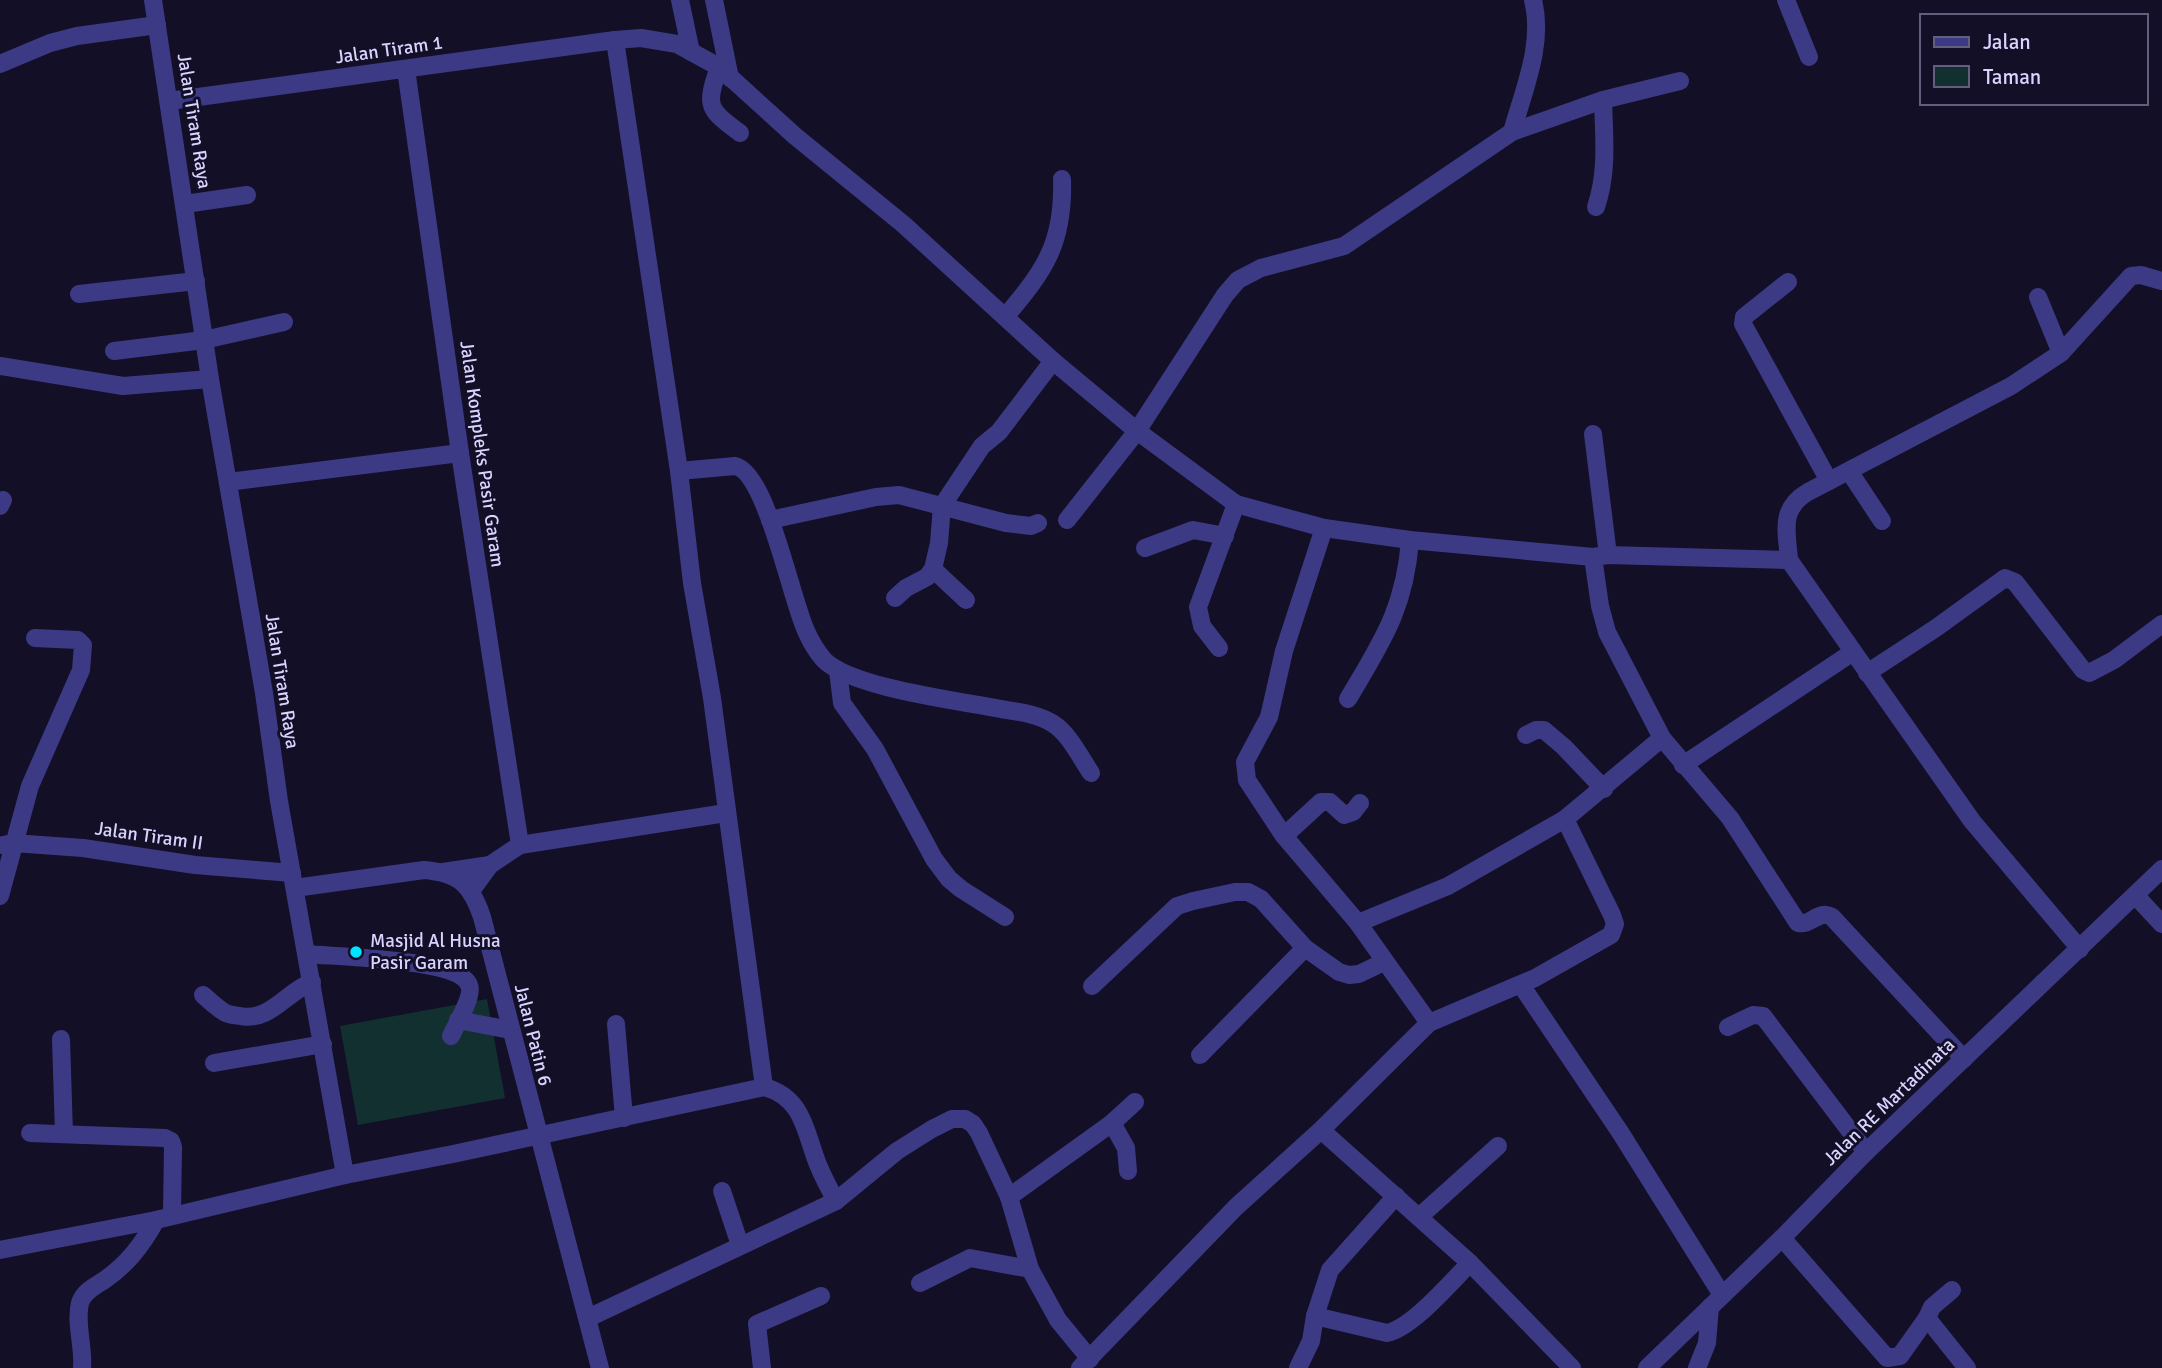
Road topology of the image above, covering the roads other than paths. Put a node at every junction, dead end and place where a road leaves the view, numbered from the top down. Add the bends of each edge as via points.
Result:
1 (153, 0) edge
2 (680, 0) edge
3 (715, 0) edge
4 (1533, 0) edge
5 (1786, 0) edge
6 (157, 24) junction
7 (615, 40) junction
8 (691, 52) junction
9 (1810, 57) dead end
10 (0, 64) edge
11 (406, 69) junction
12 (724, 73) junction
13 (1680, 81) dead end
14 (1603, 100) junction
15 (169, 101) junction
16 (1512, 132) junction
17 (740, 133) dead end
18 (1062, 179) dead end
19 (247, 195) dead end
20 (185, 204) junction
21 (1596, 207) dead end
22 (196, 281) junction
23 (2162, 281) edge
24 (1788, 282) dead end
25 (79, 294) dead end
26 (2038, 297) dead end
27 (1005, 317) junction
28 (284, 322) dead end
29 (204, 341) junction
30 (114, 351) dead end
31 (2061, 353) junction
32 (1053, 360) junction
33 (0, 366) edge
34 (210, 379) junction
35 (1137, 431) junction
36 (1593, 434) dead end
37 (460, 453) junction
38 (679, 471) junction
39 (1849, 471) junction
40 (1829, 481) junction
41 (228, 482) junction
42 (1236, 504) junction
43 (942, 506) junction
44 (770, 520) junction
45 (1067, 520) dead end
46 (1882, 521) dead end
47 (1038, 523) dead end
48 (1324, 527) junction
49 (1225, 536) junction
50 (1410, 540) junction
51 (1145, 548) dead end
52 (1600, 556) junction
53 (1789, 561) junction
54 (933, 569) junction
55 (895, 598) dead end
56 (966, 600) dead end
57 (2162, 624) edge
58 (35, 638) dead end
59 (1219, 648) dead end
60 (1853, 652) junction
61 (838, 671) junction
62 (1867, 673) junction
63 (1348, 699) dead end
64 (1526, 735) dead end
65 (1662, 738) junction
66 (1683, 765) junction
67 (1091, 773) dead end
68 (1604, 789) junction
69 (1360, 803) dead end
70 (726, 813) junction
71 (1565, 819) junction
72 (1284, 836) junction
73 (6, 845) edge
74 (520, 845) junction
75 (490, 865) junction
76 (2162, 869) edge
77 (443, 872) junction
78 (293, 880) junction
79 (471, 891) junction
80 (2135, 895) junction
81 (0, 896) edge
82 (1005, 917) dead end
83 (1358, 923) junction
84 (2162, 924) edge
85 (1305, 948) junction
86 (2080, 949) junction
87 (307, 954) junction
88 (1384, 962) junction
89 (312, 982) junction
90 (1521, 985) junction
91 (1092, 986) dead end
92 (203, 995) dead end
93 (1429, 1023) junction
94 (616, 1024) dead end
95 (1728, 1027) dead end
96 (510, 1030) junction
97 (61, 1039) dead end
98 (323, 1044) junction
99 (1200, 1055) dead end
100 (1964, 1059) junction
101 (214, 1063) dead end
102 (764, 1087) junction
103 (1135, 1102) dead end
104 (624, 1118) junction
105 (1112, 1123) junction
106 (1321, 1130) junction
107 (30, 1133) dead end
108 (64, 1134) junction
109 (537, 1135) junction
110 (1498, 1146) dead end
111 (1866, 1152) junction
112 (1128, 1171) dead end
113 (345, 1175) junction
114 (722, 1191) dead end
115 (1396, 1196) junction
116 (1009, 1197) junction
117 (836, 1201) junction
118 (164, 1217) junction
119 (1419, 1217) junction
120 (1782, 1238) junction
121 (740, 1245) junction
122 (0, 1251) edge
123 (1470, 1263) junction
124 (1030, 1269) junction
125 (920, 1283) dead end
126 (1952, 1290) dead end
127 (821, 1296) dead end
128 (1716, 1301) junction
129 (1315, 1316) junction
130 (588, 1318) junction
131 (1927, 1318) junction
132 (1085, 1364) edge
133 (82, 1368) edge
134 (600, 1368) edge
135 (762, 1368) edge
136 (1298, 1368) edge
137 (1572, 1368) edge
138 (1647, 1368) edge
139 (1697, 1368) edge
140 (1968, 1368) edge

1 - 6 street, Jalan Tiram Raya
2 - 8 street
3 - 12 street
4 - 16 street via 1536,44
5 - 9 street
6 - 10 street via 77,36
6 - 15 street, Jalan Tiram Raya
7 - 8 street, Jalan Tiram 1 via 663,41
7 - 11 street, Jalan Tiram 1
7 - 38 street
8 - 12 street, Jalan Tiram 1
11 - 15 street, Jalan Tiram 1
11 - 37 street, Jalan Kompleks Pasir Garam
12 - 17 street via 711,95 712,107
12 - 27 street, Jalan Tiram 1 via 903,223
13 - 14 street
14 - 16 street
14 - 21 street via 1605,165
15 - 20 street, Jalan Tiram Raya
16 - 35 street via 1344,246 1261,268 1238,280
18 - 27 street via 1063,209 1055,243 1035,281
19 - 20 street
20 - 22 street, Jalan Tiram Raya
22 - 25 street
22 - 29 street, Jalan Tiram Raya
23 - 31 street via 2141,275 2127,278
24 - 40 street via 1744,317 1743,324
26 - 31 street
27 - 32 street, Jalan Tiram 1
28 - 29 street
29 - 30 street
29 - 34 street, Jalan Tiram Raya
31 - 39 street via 2011,386
32 - 35 street, Jalan Tiram 1
32 - 43 street via 999,432 982,446
33 - 34 street via 123,386
34 - 41 street, Jalan Tiram Raya
35 - 42 street, Jalan Tiram 1
35 - 45 street
36 - 52 street
37 - 41 street
37 - 74 street, Jalan Kompleks Pasir Garam
38 - 44 street via 740,467 752,480
38 - 70 street
39 - 40 street
39 - 46 street
40 - 53 street via 1799,497 1788,511
41 - 78 street, Jalan Tiram Raya
42 - 48 street
42 - 49 street
43 - 44 street via 899,495
43 - 47 street via 1006,523
43 - 54 street
44 - 61 street via 806,633
48 - 50 street
48 - 72 street via 1284,651 1269,717 1245,762 1247,779
49 - 51 street via 1193,530
49 - 59 street via 1198,607 1202,626
50 - 52 street
50 - 63 street via 1402,595 1390,628
52 - 53 street
52 - 65 street via 1600,606 1607,632
53 - 60 street
54 - 55 street
54 - 56 street
57 - 62 street via 2089,673 2015,582 2005,578
58 - 73 street via 78,640 84,654
60 - 62 street
60 - 66 street
61 - 67 street via 883,686 1036,716 1062,730
61 - 82 street via 842,703 875,749 934,859 961,889
62 - 86 street via 1972,821
64 - 68 street via 1544,730
65 - 66 street
65 - 68 street
66 - 100 street via 1730,818 1798,923 1808,923 1821,914 1832,917
68 - 71 street
69 - 72 street via 1353,813 1344,815 1330,802 1321,802
70 - 74 street
70 - 102 street
71 - 83 street via 1448,886
71 - 90 street via 1612,915 1614,929 1611,935
72 - 83 street
73 - 78 street, Jalan Tiram II via 83,848
73 - 81 street
74 - 75 street
75 - 77 street
75 - 79 street
76 - 80 street, Jalan RE Martadinata
77 - 78 street
77 - 79 street via 459,878
78 - 87 street, Jalan Tiram Raya
79 - 96 street, Jalan Patin 6 via 482,917
80 - 84 street
80 - 86 street, Jalan RE Martadinata
83 - 88 street
85 - 88 street via 1349,975
85 - 91 street via 1261,899 1236,892 1177,906
85 - 99 street
86 - 100 street, Jalan RE Martadinata
87 - 89 street, Jalan Tiram Raya
87 - 96 street via 423,963 469,984 471,993 455,1028
88 - 93 street
89 - 92 street via 258,1017 225,1013
89 - 98 street, Jalan Tiram Raya
90 - 93 street
90 - 128 street via 1620,1132
93 - 106 street
94 - 104 street
95 - 111 street via 1753,1015 1763,1016
96 - 109 street, Jalan Patin 6
97 - 108 street
98 - 101 street
98 - 113 street, Jalan Tiram Raya
100 - 111 street, Jalan RE Martadinata
102 - 104 street
102 - 117 street via 783,1094 794,1105
103 - 105 street
104 - 109 street
105 - 112 street via 1126,1148
105 - 116 street
106 - 115 street
106 - 132 street via 1236,1207
107 - 108 street
108 - 118 street via 157,1136 171,1141
109 - 113 street
109 - 130 street, Jalan Patin 6
110 - 119 street
111 - 120 street, Jalan RE Martadinata
113 - 118 street
114 - 121 street
115 - 119 street
115 - 129 street via 1330,1270
116 - 117 street via 973,1124 952,1119 897,1151
116 - 124 street
117 - 121 street
118 - 122 street
118 - 133 street via 119,1270 81,1299
119 - 123 street
120 - 128 street, Jalan RE Martadinata
120 - 131 street via 1887,1358 1900,1356
121 - 130 street
123 - 129 street via 1400,1330 1387,1333
123 - 137 street
124 - 125 street via 970,1258
124 - 132 street
126 - 131 street via 1932,1307
127 - 135 street via 757,1324
128 - 138 street, Jalan RE Martadinata
128 - 139 street
129 - 136 street via 1311,1341
130 - 134 street, Jalan Patin 6
131 - 140 street

